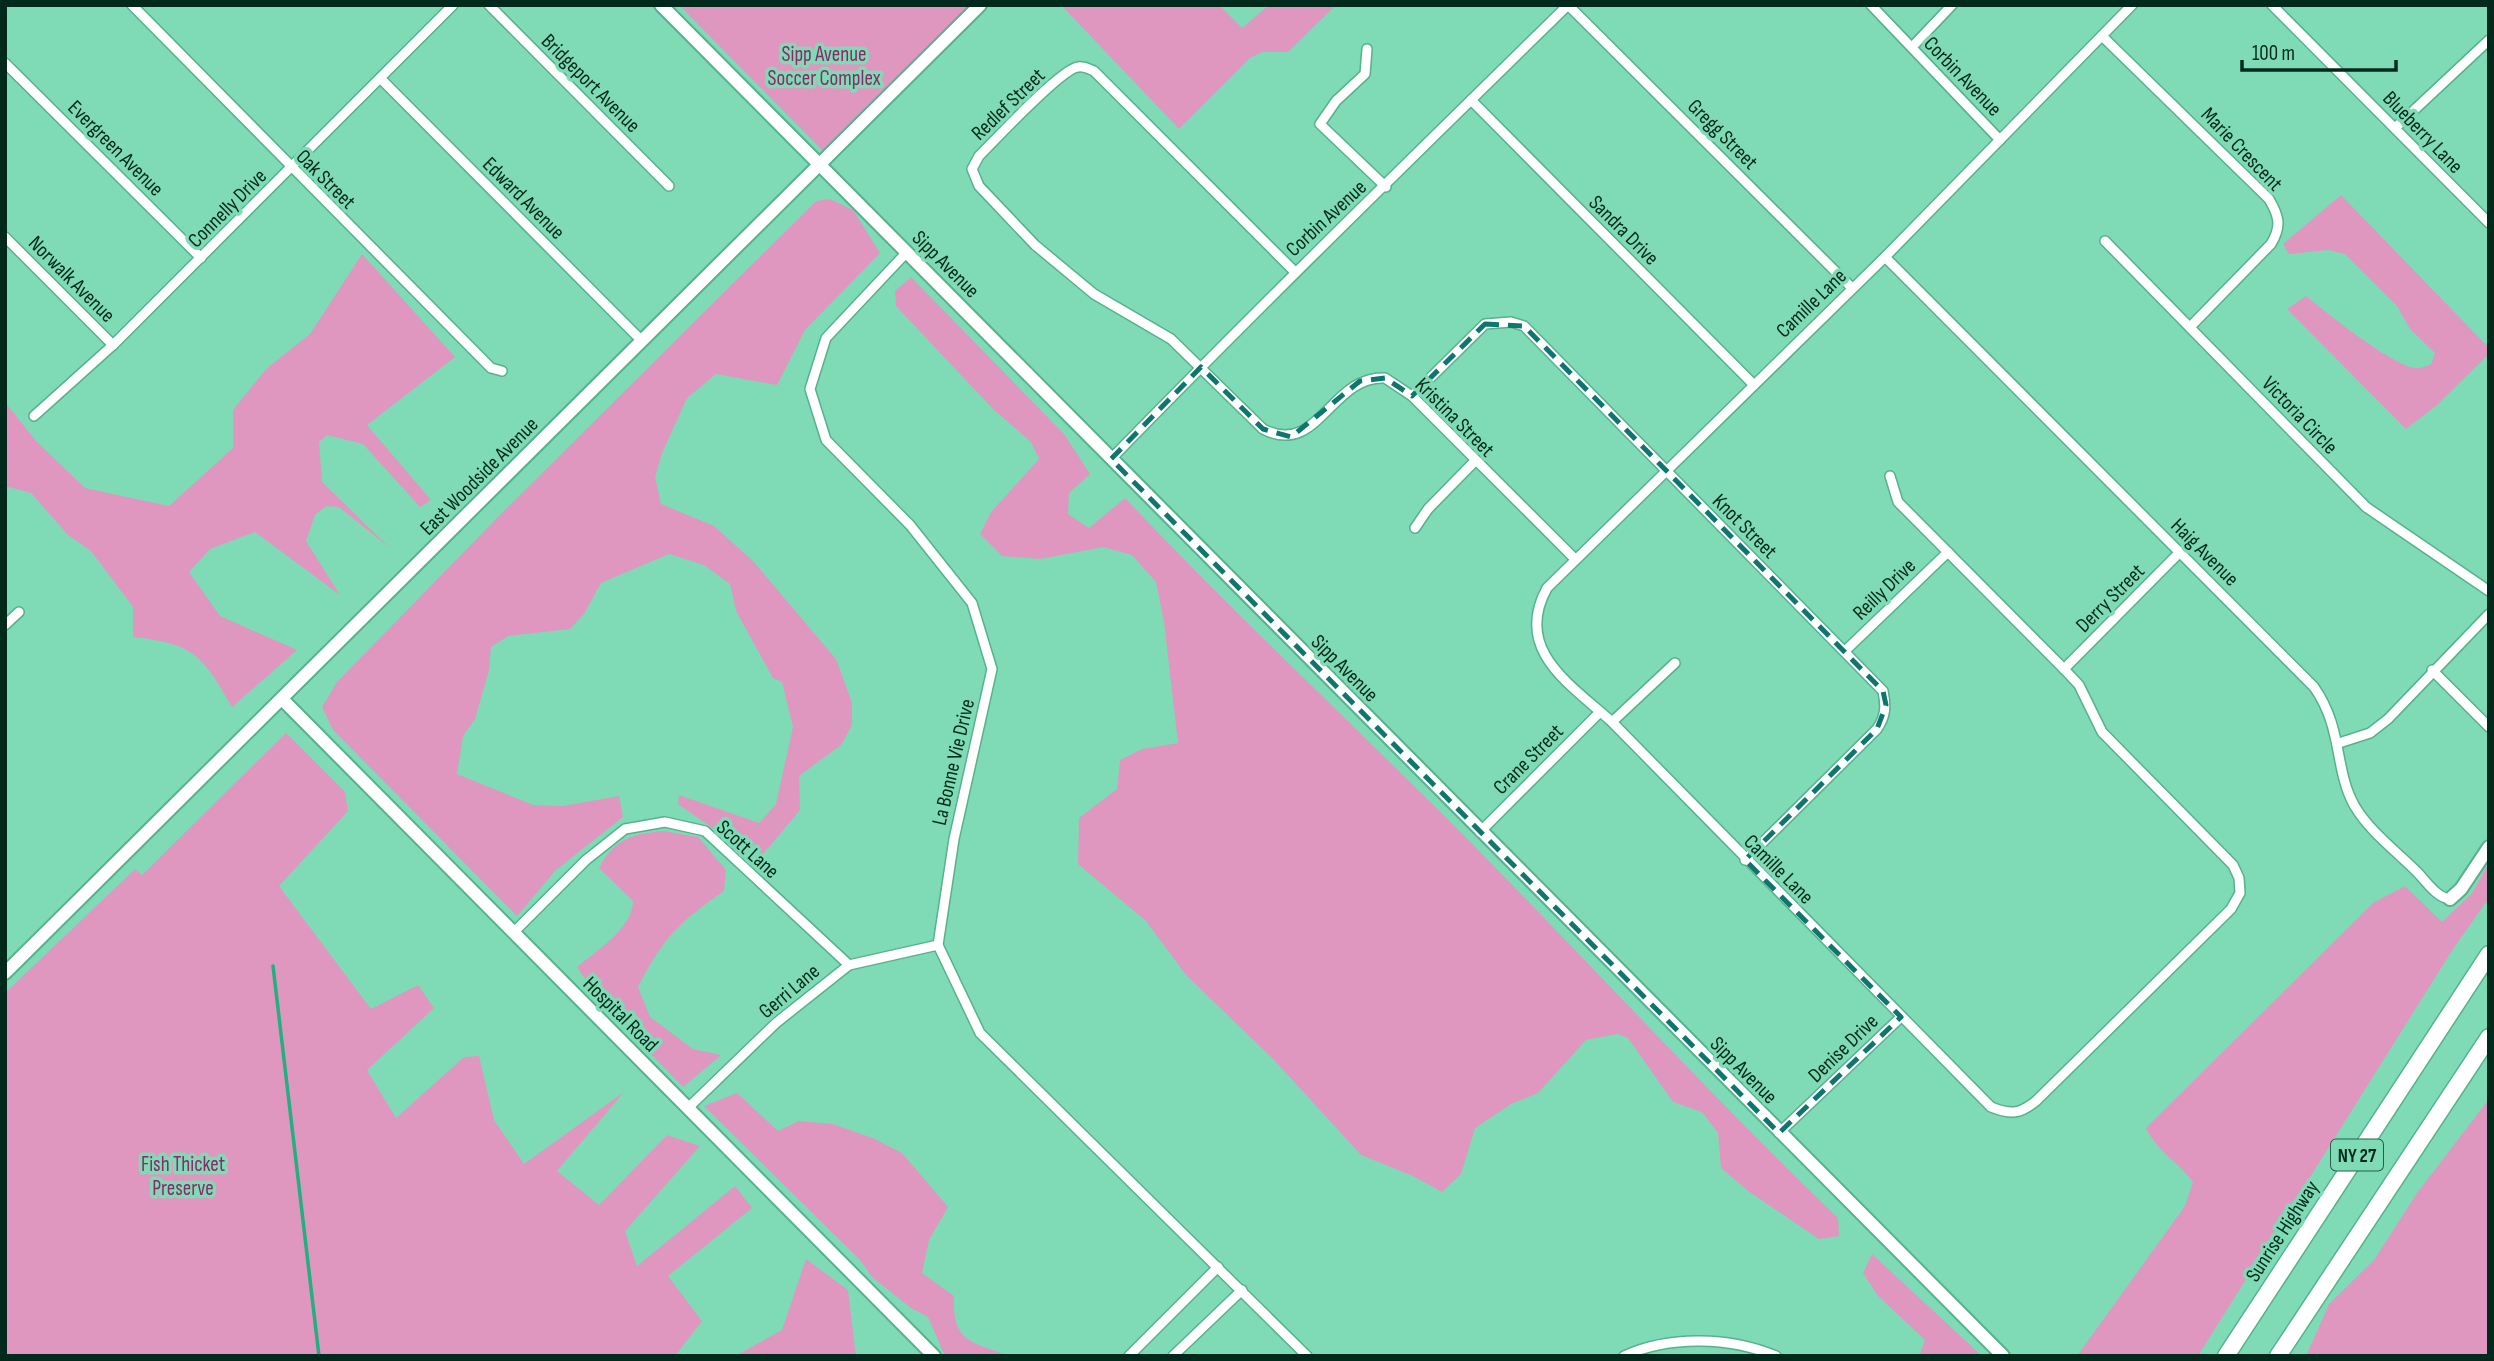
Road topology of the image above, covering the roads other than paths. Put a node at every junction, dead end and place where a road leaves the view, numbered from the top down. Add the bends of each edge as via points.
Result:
1 (132, 5) edge
2 (453, 5) edge
3 (489, 5) edge
4 (661, 5) edge
5 (980, 5) edge
6 (1568, 5) edge
7 (1871, 5) edge
8 (1952, 5) edge
9 (2133, 5) edge
10 (2273, 5) edge
11 (2102, 36) junction
12 (2489, 40) edge
13 (1912, 47) junction
14 (1367, 49) dead end
15 (5, 63) edge
16 (381, 79) junction
17 (1471, 100) junction
18 (2395, 128) junction
19 (2000, 140) junction
20 (820, 164) junction
21 (292, 169) junction
22 (669, 186) dead end
23 (1386, 187) junction
24 (2489, 223) edge
25 (5, 237) edge
26 (2105, 241) dead end
27 (907, 252) junction
28 (1885, 257) junction
29 (201, 258) junction
30 (1295, 272) junction
31 (1852, 288) junction
32 (2190, 327) junction
33 (642, 341) junction
34 (113, 345) junction
35 (1201, 367) junction
36 (502, 371) dead end
37 (1753, 384) junction
38 (1412, 396) junction
39 (34, 416) dead end
40 (1111, 459) junction
41 (1475, 461) junction
42 (1668, 472) junction
43 (1890, 476) dead end
44 (1415, 528) dead end
45 (1948, 552) junction
46 (2180, 552) junction
47 (1575, 559) junction
48 (2489, 592) edge
49 (19, 612) dead end
50 (2489, 614) edge
51 (5, 625) edge
52 (1844, 651) junction
53 (1675, 663) dead end
54 (2064, 669) junction
55 (2432, 670) junction
56 (282, 699) junction
57 (1600, 712) junction
58 (1612, 722) junction
59 (2489, 727) edge
60 (2339, 743) junction
61 (1480, 832) junction
62 (2489, 847) edge
63 (1745, 860) junction
64 (2450, 899) joint
65 (513, 933) junction
66 (938, 945) junction
67 (2489, 954) edge
68 (849, 965) junction
69 (5, 973) edge
70 (1901, 1017) junction
71 (2489, 1037) edge
72 (2489, 1055) edge
73 (688, 1108) junction
74 (2434, 1118) junction
75 (1779, 1133) junction
76 (1218, 1267) junction
77 (1242, 1290) junction
78 (934, 1356) edge
79 (1129, 1356) edge
80 (1172, 1356) edge
81 (1307, 1356) edge
82 (1624, 1356) edge
83 (1776, 1356) edge
84 (2003, 1356) edge
85 (2226, 1356) edge
86 (2278, 1356) edge

1 - 21 street, Oak Street
2 - 16 street, Connelly Drive
3 - 22 street, Bridgeport Avenue
4 - 20 street, Sipp Avenue
5 - 20 street, East Woodside Avenue
6 - 17 street, Corbin Avenue
6 - 31 street, Gregg Street
7 - 13 street, Corbin Avenue
8 - 13 street
9 - 11 street, Camille Lane
10 - 18 street, Blueberry Lane
11 - 19 street, Camille Lane
11 - 32 street, Marie Crescent via 2269,199 2277,214 2280,230 2271,244
12 - 18 street
13 - 19 street, Corbin Avenue
14 - 23 street via 1365,74 1320,124
15 - 29 street, Evergreen Avenue
16 - 21 street, Connelly Drive
16 - 33 street, Edward Avenue
17 - 23 street, Corbin Avenue
17 - 37 street, Sandra Drive
18 - 24 street, Blueberry Lane
19 - 28 street, Camille Lane
20 - 27 street, Sipp Avenue
20 - 33 street, East Woodside Avenue
21 - 29 street, Connelly Drive
21 - 36 street, Oak Street via 491,368
23 - 30 street, Corbin Avenue
25 - 34 street, Norwalk Avenue
26 - 32 street, Victoria Circle
27 - 40 street, Sipp Avenue
27 - 66 street, La Bonne Vie Drive via 826,338 810,389 826,440 910,525 972,603 992,669 954,839
28 - 31 street, Camille Lane
28 - 46 street, Haig Avenue
29 - 34 street, Connelly Drive
30 - 35 street, Corbin Avenue
30 - 35 street, Redlef Street via 1086,67 1067,72 979,156 972,169 979,187 1035,245 1094,294 1171,340
31 - 37 street, Camille Lane
32 - 48 street, Victoria Circle via 2377,517
33 - 56 street, East Woodside Avenue
34 - 39 street, Connelly Drive
35 - 38 street, Kristina Street via 1263,429 1275,435 1291,437 1304,431 1349,388 1371,377 1385,378
35 - 40 street, Corbin Avenue
37 - 42 street, Camille Lane
38 - 41 street, Kristina Street
38 - 42 street, Knot Street via 1476,330 1497,321 1511,322 1524,327
40 - 61 street, Sipp Avenue
41 - 44 street
41 - 47 street, Kristina Street
42 - 47 street, Camille Lane
42 - 52 street, Knot Street
43 - 45 street, Camille Lane via 1898,502
45 - 52 street, Reilly Drive
45 - 54 street, Camille Lane
46 - 54 street, Derry Street
46 - 60 street, Haig Avenue via 2314,687 2327,706
47 - 57 street, Camille Lane via 1539,601 1535,632 1550,665
49 - 51 street
50 - 55 street
52 - 63 street, Knot Street via 1883,691 1883,719
53 - 58 street
54 - 70 street, Camille Lane via 2079,685 2102,732 2233,865 2239,878 2238,902 2022,1112 1992,1107
55 - 59 street
55 - 60 street via 2388,719 2370,733
56 - 65 street, Hospital Road
56 - 69 street, East Woodside Avenue
57 - 58 street, Camille Lane
57 - 61 street, Crane Street
58 - 63 street, Camille Lane
60 - 64 street, Haig Avenue via 2346,786 2365,820 2441,896
61 - 75 street, Sipp Avenue
62 - 64 street
63 - 70 street, Camille Lane
65 - 68 street, Scott Lane via 586,860 625,829 665,822 705,831
65 - 73 street, Hospital Road
66 - 68 street, Gerri Lane
66 - 76 street via 980,1033
67 - 85 highway, Sunrise Highway / NY 27
68 - 73 street, Gerri Lane via 776,1023
70 - 75 street, Denise Drive
71 - 74 highway, NY 27
72 - 74 highway
73 - 78 street, Hospital Road
74 - 86 highway, NY 27
75 - 84 street, Sipp Avenue
76 - 77 street
76 - 79 street
77 - 80 street
77 - 81 street
82 - 83 street via 1698,1339 1757,1348

